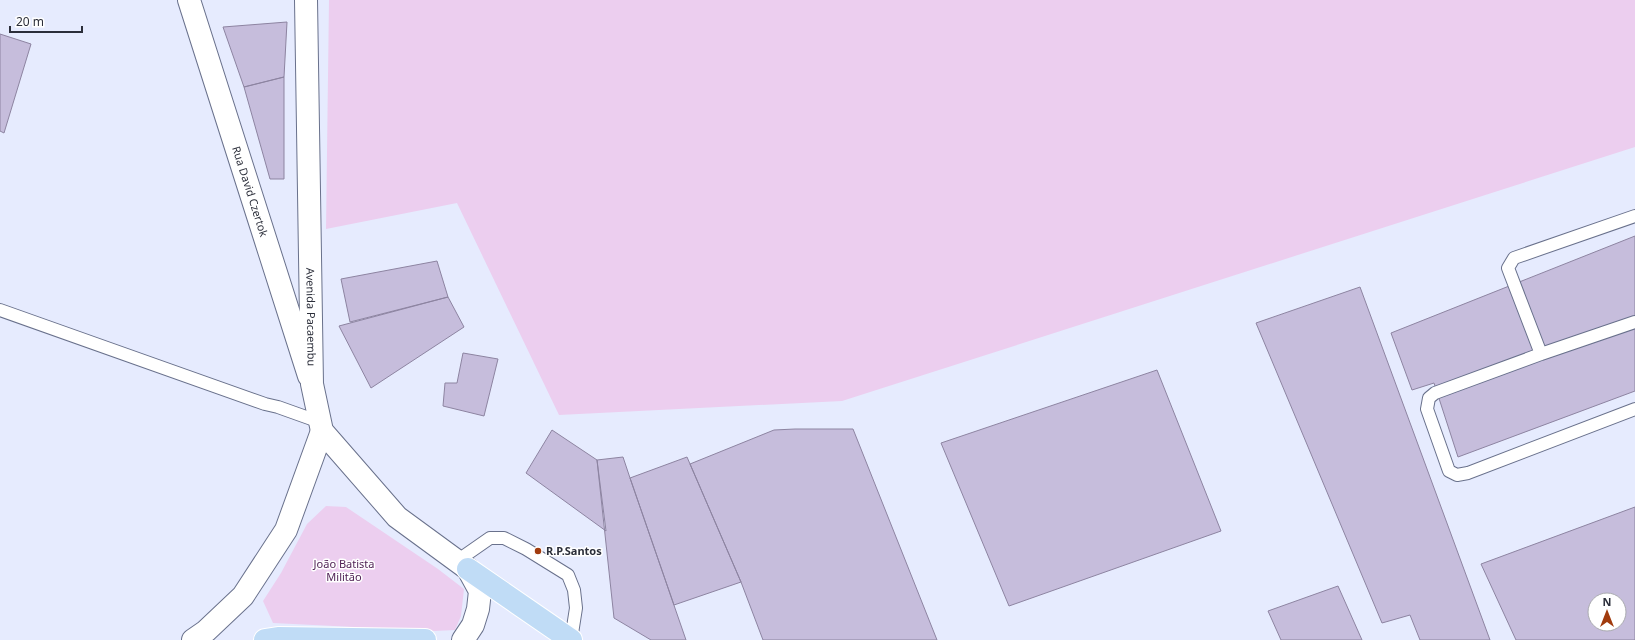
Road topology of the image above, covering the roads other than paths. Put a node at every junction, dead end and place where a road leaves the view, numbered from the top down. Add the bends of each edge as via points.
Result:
1 (189, 0) edge
2 (306, 0) edge
3 (1635, 216) edge
4 (0, 310) edge
5 (1635, 322) edge
6 (1541, 354) junction
7 (312, 384) junction
8 (1635, 409) edge
9 (321, 427) junction
10 (463, 565) junction
11 (193, 640) edge
12 (265, 640) edge
13 (425, 640) edge
14 (463, 640) edge
15 (571, 640) edge

1 - 7 main road, Rua David Czertok
2 - 7 main road, Avenida Pacaembu
3 - 6 lane via 1514,258 1508,268
4 - 9 lane via 278,407
5 - 6 lane
6 - 8 lane via 1435,393 1430,398 1427,409 1449,471 1457,475 1468,473
7 - 9 main road, Avenida Pacaembu
9 - 10 main road, Avenida Pacaembu via 397,518
9 - 11 main road via 286,530 243,596
10 - 14 main road via 480,591 473,625
10 - 15 main road
10 - 15 lane via 490,538 504,538 568,575 574,590 576,608
12 - 13 main road

